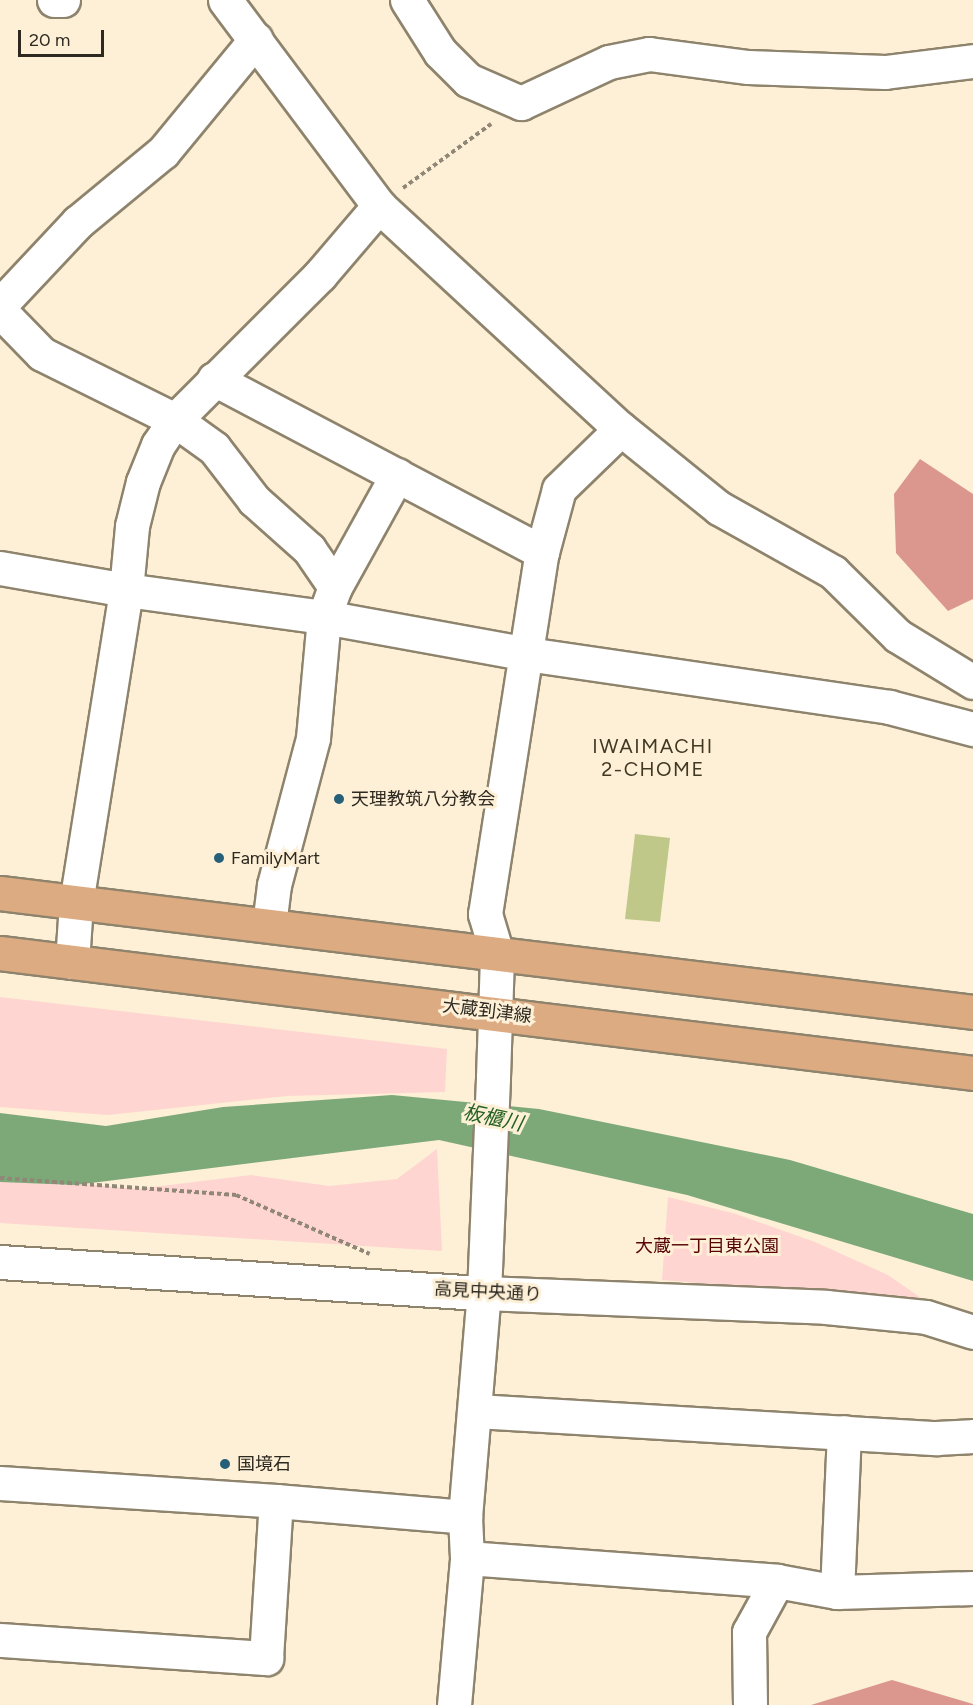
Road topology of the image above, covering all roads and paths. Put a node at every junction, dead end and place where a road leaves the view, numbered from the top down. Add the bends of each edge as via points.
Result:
1 (54, 0) edge
2 (63, 0) edge
3 (225, 0) edge
4 (407, 0) edge
5 (256, 39) junction
6 (973, 61) edge
7 (521, 103) junction
8 (379, 206) junction
9 (0, 305) edge
10 (0, 311) edge
11 (214, 380) junction
12 (175, 420) junction
13 (621, 429) junction
14 (396, 475) junction
15 (542, 552) junction
16 (0, 568) edge
17 (335, 587) junction
18 (126, 590) junction
19 (324, 617) junction
20 (527, 654) junction
21 (973, 682) edge
22 (973, 729) edge
23 (0, 893) edge
24 (76, 903) junction
25 (269, 925) junction
26 (0, 953) edge
27 (497, 954) junction
28 (72, 962) junction
29 (494, 1012) junction
30 (973, 1012) edge
31 (973, 1073) edge
32 (0, 1178) edge
33 (380, 1258) dead end
34 (0, 1262) edge
35 (484, 1293) junction
36 (973, 1332) edge
37 (476, 1412) junction
38 (844, 1432) junction
39 (973, 1436) edge
40 (0, 1483) edge
41 (276, 1502) junction
42 (465, 1518) junction
43 (467, 1558) junction
44 (777, 1581) junction
45 (973, 1588) edge
46 (837, 1592) junction
47 (0, 1640) edge
48 (454, 1705) edge
49 (750, 1705) edge

1 - 2 street
3 - 5 street
4 - 7 street via 440,52 468,80
5 - 8 street
5 - 9 street via 163,152 78,222
6 - 7 street via 885,72 748,68 649,54 609,62
7 - 8 path
8 - 11 street via 320,275
8 - 13 street
10 - 12 street via 42,354
11 - 12 street
11 - 14 street
12 - 17 street via 213,448 254,500 309,549
12 - 18 street via 158,445 143,482 132,526
13 - 15 street via 558,489
13 - 21 street via 719,508 833,572 898,636
14 - 15 street
14 - 17 street
15 - 20 street
16 - 18 street
17 - 19 street
18 - 19 street
18 - 24 street
19 - 20 street
19 - 25 street via 313,738 274,885
20 - 22 street via 889,707
20 - 27 street via 485,914
23 - 24 main road
24 - 25 main road
24 - 28 street
25 - 27 main road
26 - 28 main road, 大蔵到津線
27 - 29 street
27 - 30 main road
28 - 29 main road, 大蔵到津線
29 - 31 main road, 大蔵到津線
29 - 35 street
32 - 33 path via 236,1195
34 - 35 street, 高見中央通り
35 - 36 street, 高見中央通り via 826,1307 926,1317
35 - 37 street
37 - 38 street
37 - 42 street
38 - 39 street via 936,1438
38 - 46 street
40 - 41 street
41 - 42 street
41 - 47 street via 266,1659
42 - 43 street
43 - 44 street
43 - 48 street
44 - 46 street
44 - 49 street via 749,1632
45 - 46 street

